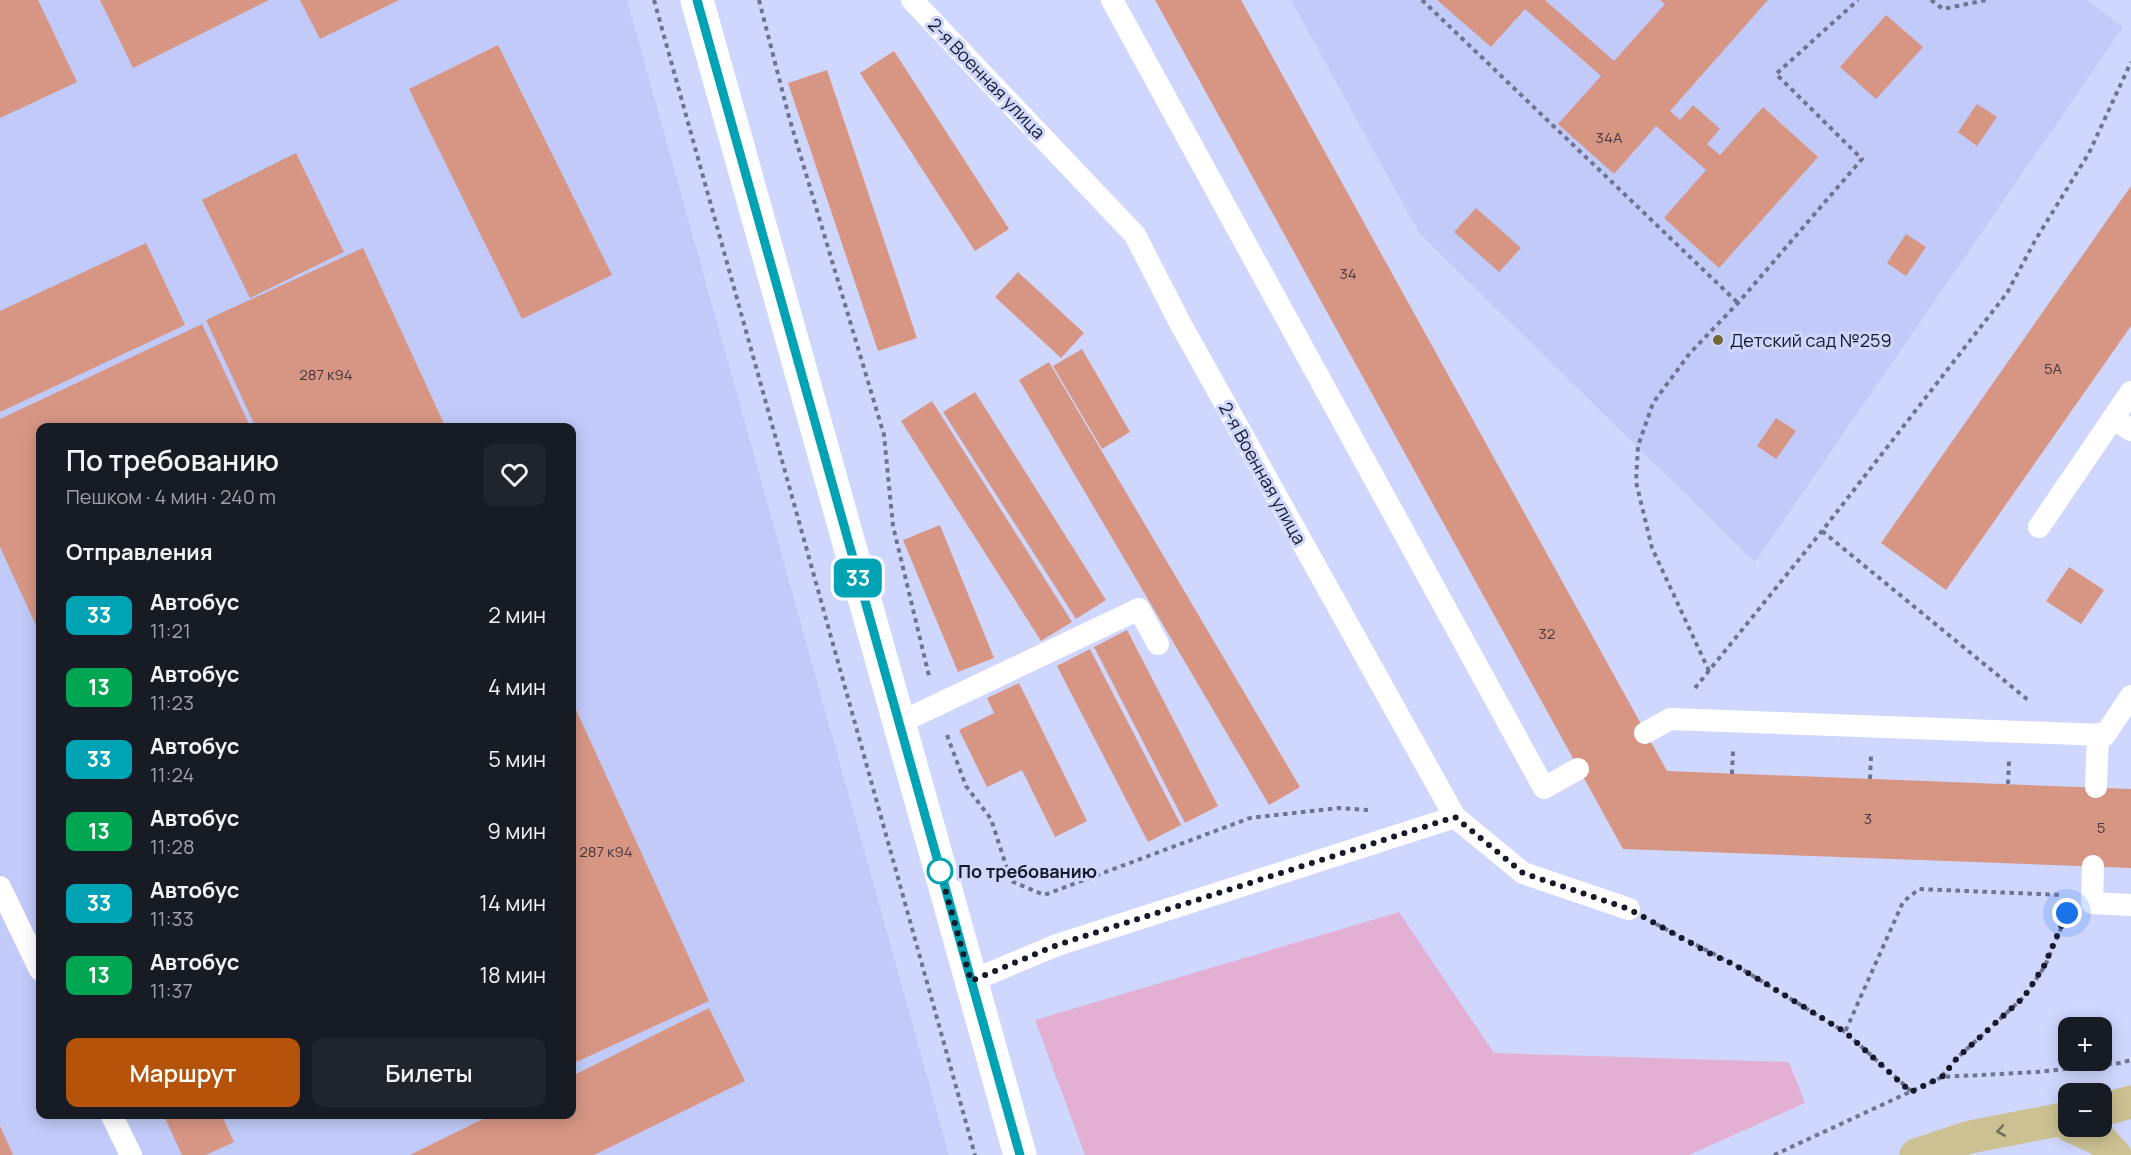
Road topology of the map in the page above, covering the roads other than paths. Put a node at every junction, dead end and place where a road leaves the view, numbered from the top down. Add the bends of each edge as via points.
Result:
1 (697, 0) edge
2 (912, 0) edge
3 (1112, 0) edge
4 (2131, 392) edge
5 (2122, 424) edge
6 (2039, 527) dead end
7 (1158, 644) dead end
8 (2131, 696) edge
9 (899, 723) junction
10 (1645, 733) dead end
11 (2098, 734) junction
12 (1578, 769) dead end
13 (2096, 787) dead end
14 (1455, 817) junction
15 (2093, 866) dead end
16 (0, 887) edge
17 (2131, 905) edge
18 (1629, 909) road end
19 (36, 962) edge
20 (971, 981) junction
21 (2131, 1102) edge
22 (2112, 1107) edge
23 (113, 1119) edge
24 (2058, 1124) edge
25 (2095, 1137) edge
26 (131, 1155) edge
27 (1020, 1155) edge
28 (1916, 1155) edge
29 (2115, 1155) edge

1 - 9 main road
2 - 14 lane, 2-я Военная улица via 1135,235
3 - 12 lane via 1544,788
4 - 5 lane
5 - 6 lane
7 - 9 lane via 1139,609
8 - 11 lane via 2104,735
9 - 20 main road
10 - 11 lane via 1670,719
11 - 13 lane
14 - 18 lane, 2-я Военная улица via 1523,873
14 - 20 lane via 1057,945
15 - 17 lane via 2084,899
16 - 19 lane
20 - 27 main road
21 - 22 main road
23 - 26 lane
24 -> 28 main road via 1970,1137
25 - 29 main road

